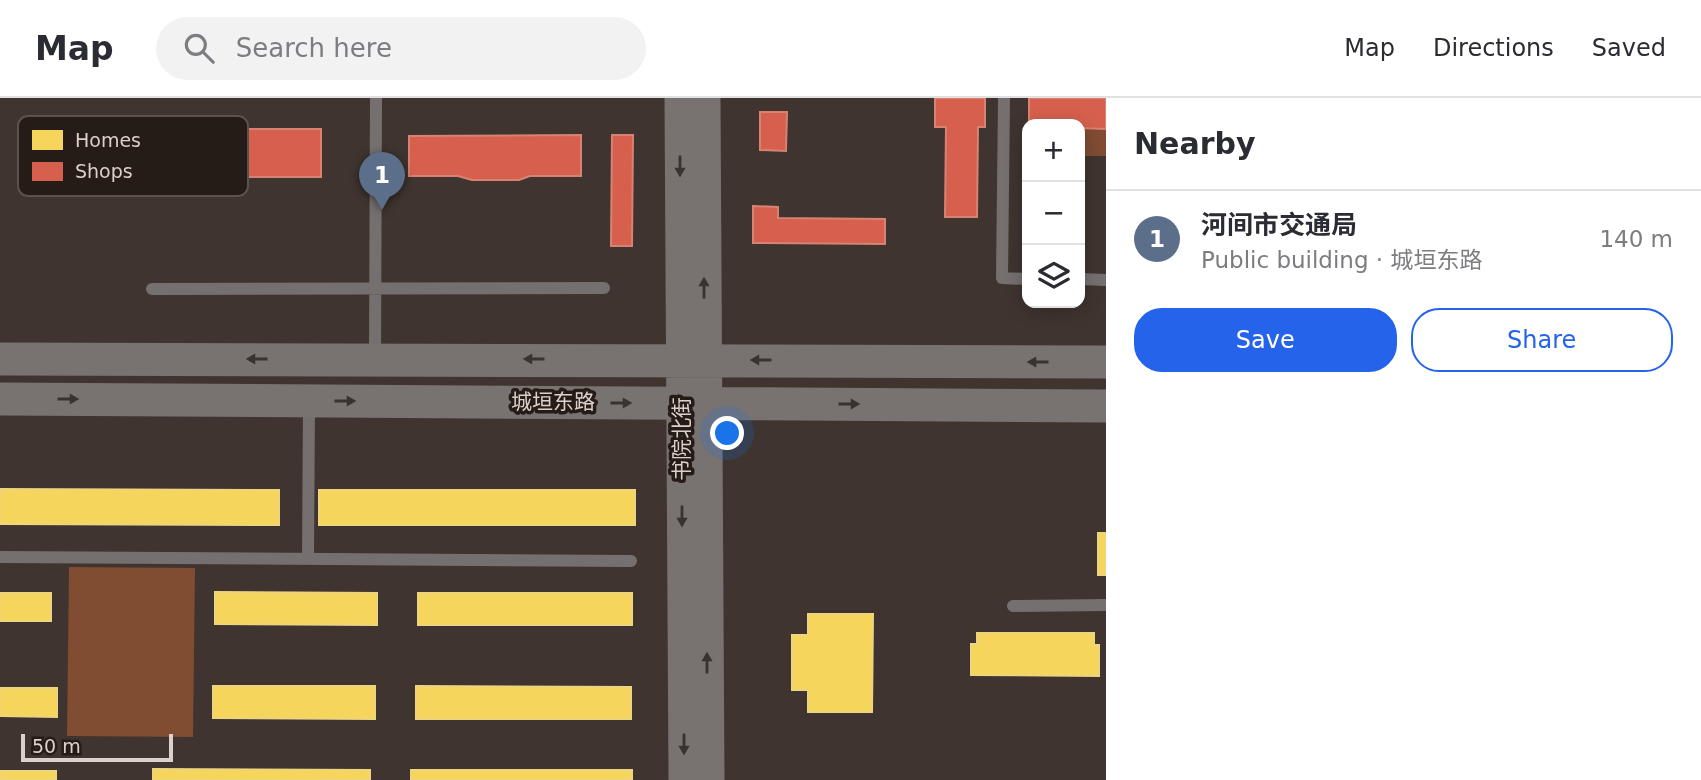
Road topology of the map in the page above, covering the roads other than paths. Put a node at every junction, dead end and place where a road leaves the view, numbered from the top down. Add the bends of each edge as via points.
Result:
1 (376, 98) edge
2 (681, 98) edge
3 (704, 98) edge
4 (1004, 98) edge
5 (1022, 279) edge
6 (1085, 279) edge
7 (1106, 280) edge
8 (604, 288) dead end
9 (152, 289) dead end
10 (376, 289) junction
11 (0, 359) edge
12 (375, 359) junction
13 (693, 360) junction
14 (1106, 362) edge
15 (0, 399) edge
16 (309, 401) junction
17 (693, 403) junction
18 (1106, 405) edge
19 (0, 557) edge
20 (308, 559) junction
21 (631, 561) dead end
22 (1106, 605) edge
23 (1013, 606) dead end
24 (685, 780) edge
25 (708, 780) edge

1 - 10 lane
2 -> 13 main road, 书院北街
13 -> 3 main road, 书院北街
4 - 5 lane via 1002,278
6 - 7 lane
8 - 10 lane
9 - 10 lane
10 - 12 lane
12 -> 11 main road, 城垣东路
13 -> 12 main road, 城垣东路
14 -> 13 main road, 城垣东路
13 - 17 main road, 书院北街
15 -> 16 main road, 城垣东路
16 -> 17 main road, 城垣东路
16 - 20 lane
17 -> 18 main road, 城垣东路
17 -> 24 main road, 书院北街
25 -> 17 main road, 书院北街
19 - 20 lane
20 - 21 lane
22 - 23 lane

